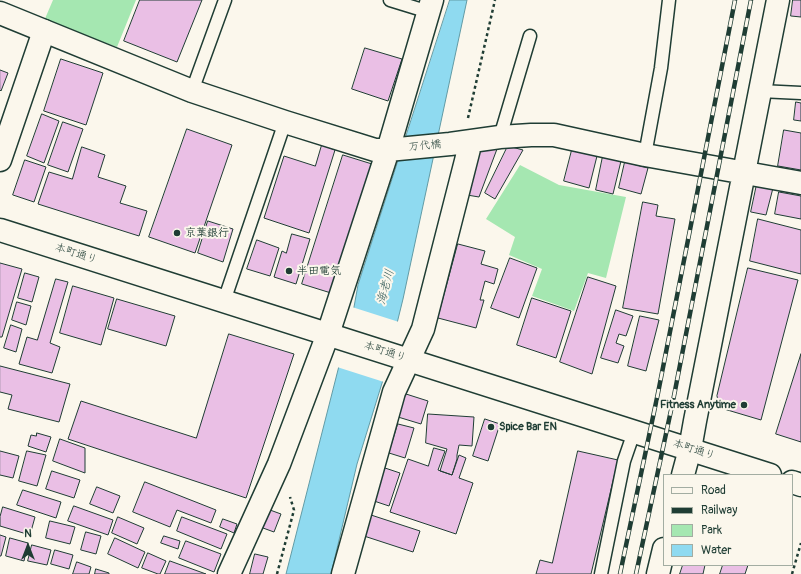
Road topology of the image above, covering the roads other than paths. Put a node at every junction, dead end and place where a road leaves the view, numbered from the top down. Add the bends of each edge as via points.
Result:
1 (225, 0) edge
2 (390, 0) edge
3 (669, 0) edge
4 (778, 0) edge
5 (430, 6) edge
6 (0, 13) edge
7 (44, 31) junction
8 (530, 36) dead end
9 (192, 91) junction
10 (760, 91) junction
11 (801, 93) edge
12 (285, 122) junction
13 (500, 137) junction
14 (461, 143) junction
15 (394, 149) junction
16 (645, 155) junction
17 (0, 160) edge
18 (744, 173) junction
19 (801, 183) edge
20 (0, 230) edge
21 (224, 301) junction
22 (334, 336) junction
23 (401, 358) junction
24 (634, 432) junction
25 (690, 449) junction
26 (683, 474) edge
27 (767, 474) edge
28 (663, 553) edge
29 (229, 574) edge
30 (342, 574) edge
31 (601, 574) edge
32 (658, 574) edge

1 - 9 lane
2 - 5 lane
3 - 16 lane via 661,68
4 - 10 street
5 - 15 street
6 - 7 street, 万代橋
7 - 9 street, 万代橋
7 - 17 street
8 - 13 lane
9 - 12 street, 万代橋
10 - 11 lane
10 - 18 street
12 - 15 street, 万代橋 via 375,150
12 - 21 lane
13 - 14 street, 万代橋
13 - 16 street, 万代橋 via 554,135
14 - 15 street, 万代橋
14 - 23 street via 423,330
15 - 22 street
16 - 18 street, 万代橋
18 - 19 street, 万代橋
18 - 25 street
20 - 21 street, 本町通り
21 - 22 street, 本町通り
22 - 23 street, 本町通り
22 - 29 street
23 - 24 street, 本町通り
23 - 30 street via 394,392
24 - 25 street, 本町通り
24 - 31 lane via 624,461
25 - 26 street
25 - 27 street, 本町通り
28 - 32 street

